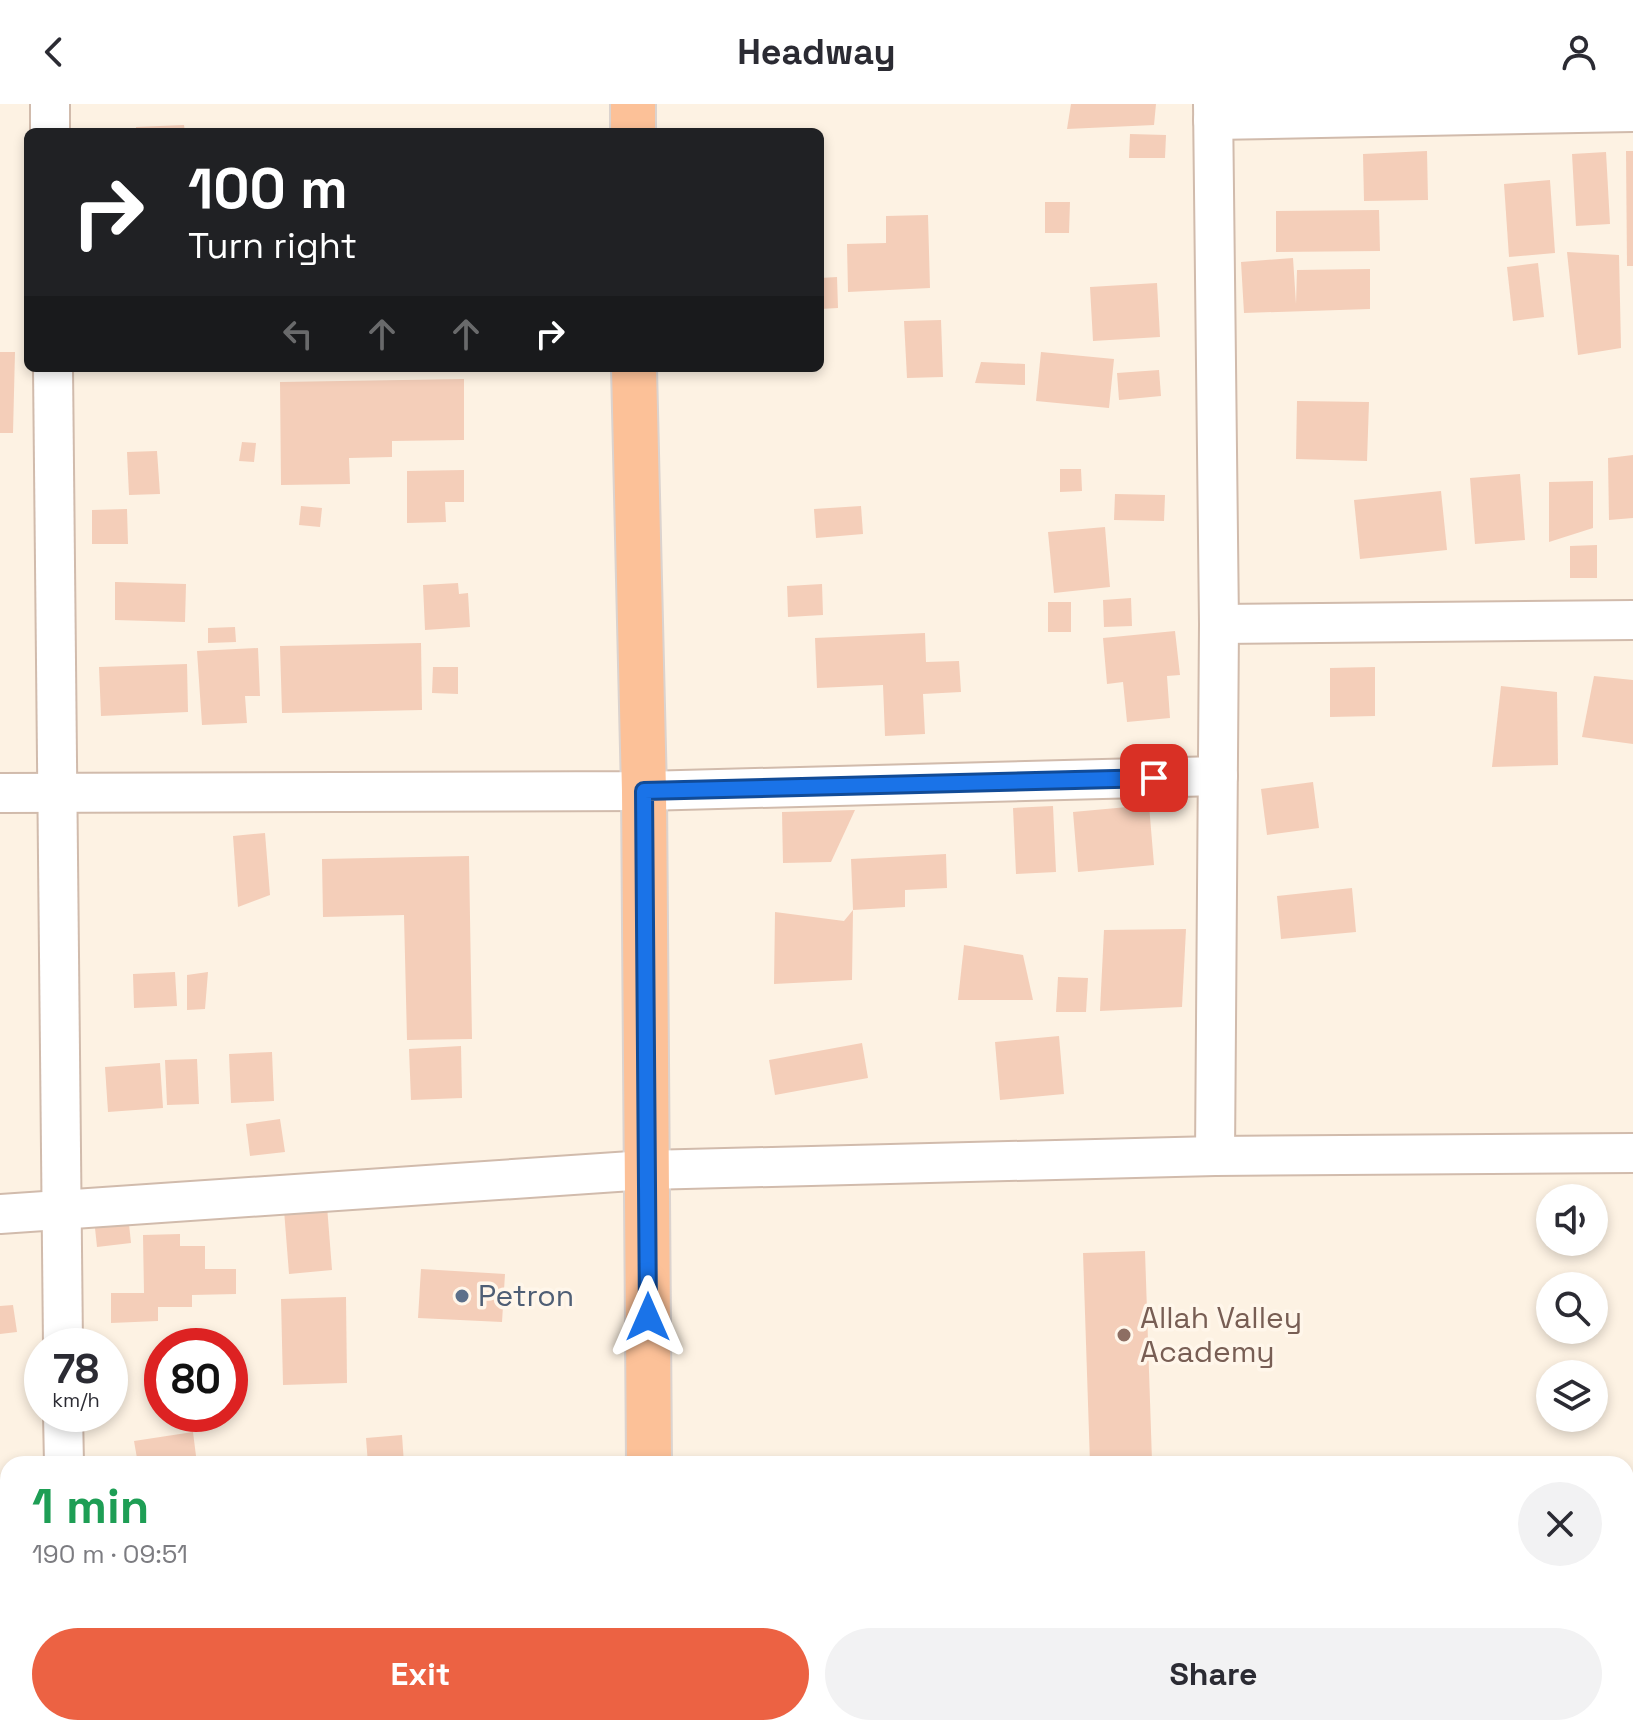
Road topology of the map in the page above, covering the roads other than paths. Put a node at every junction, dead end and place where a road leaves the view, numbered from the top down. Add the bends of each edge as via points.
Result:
1 (50, 104) edge
2 (633, 104) edge
3 (1213, 112) edge
4 (1633, 112) edge
5 (50, 128) edge
6 (633, 128) edge
7 (53, 372) edge
8 (634, 372) edge
9 (1633, 620) edge
10 (1219, 624) junction
11 (1218, 776) junction
12 (644, 791) junction
13 (60, 792) junction
14 (0, 793) edge
15 (1633, 1153) edge
16 (1215, 1156) junction
17 (646, 1170) junction
18 (63, 1209) junction
19 (0, 1214) edge
20 (63, 1328) edge
21 (63, 1432) edge
22 (64, 1456) edge
23 (649, 1456) edge

1 - 5 street
2 - 6 highway
3 - 4 street
3 - 10 street
7 - 13 street
8 - 12 highway
9 - 10 street
10 - 11 street
11 - 12 street
11 - 16 street
12 - 13 street
12 - 17 highway
13 - 14 street
13 - 18 street
15 - 16 street
16 - 17 street
17 - 18 street
17 - 23 highway
18 - 19 street
18 - 20 street
21 - 22 street

